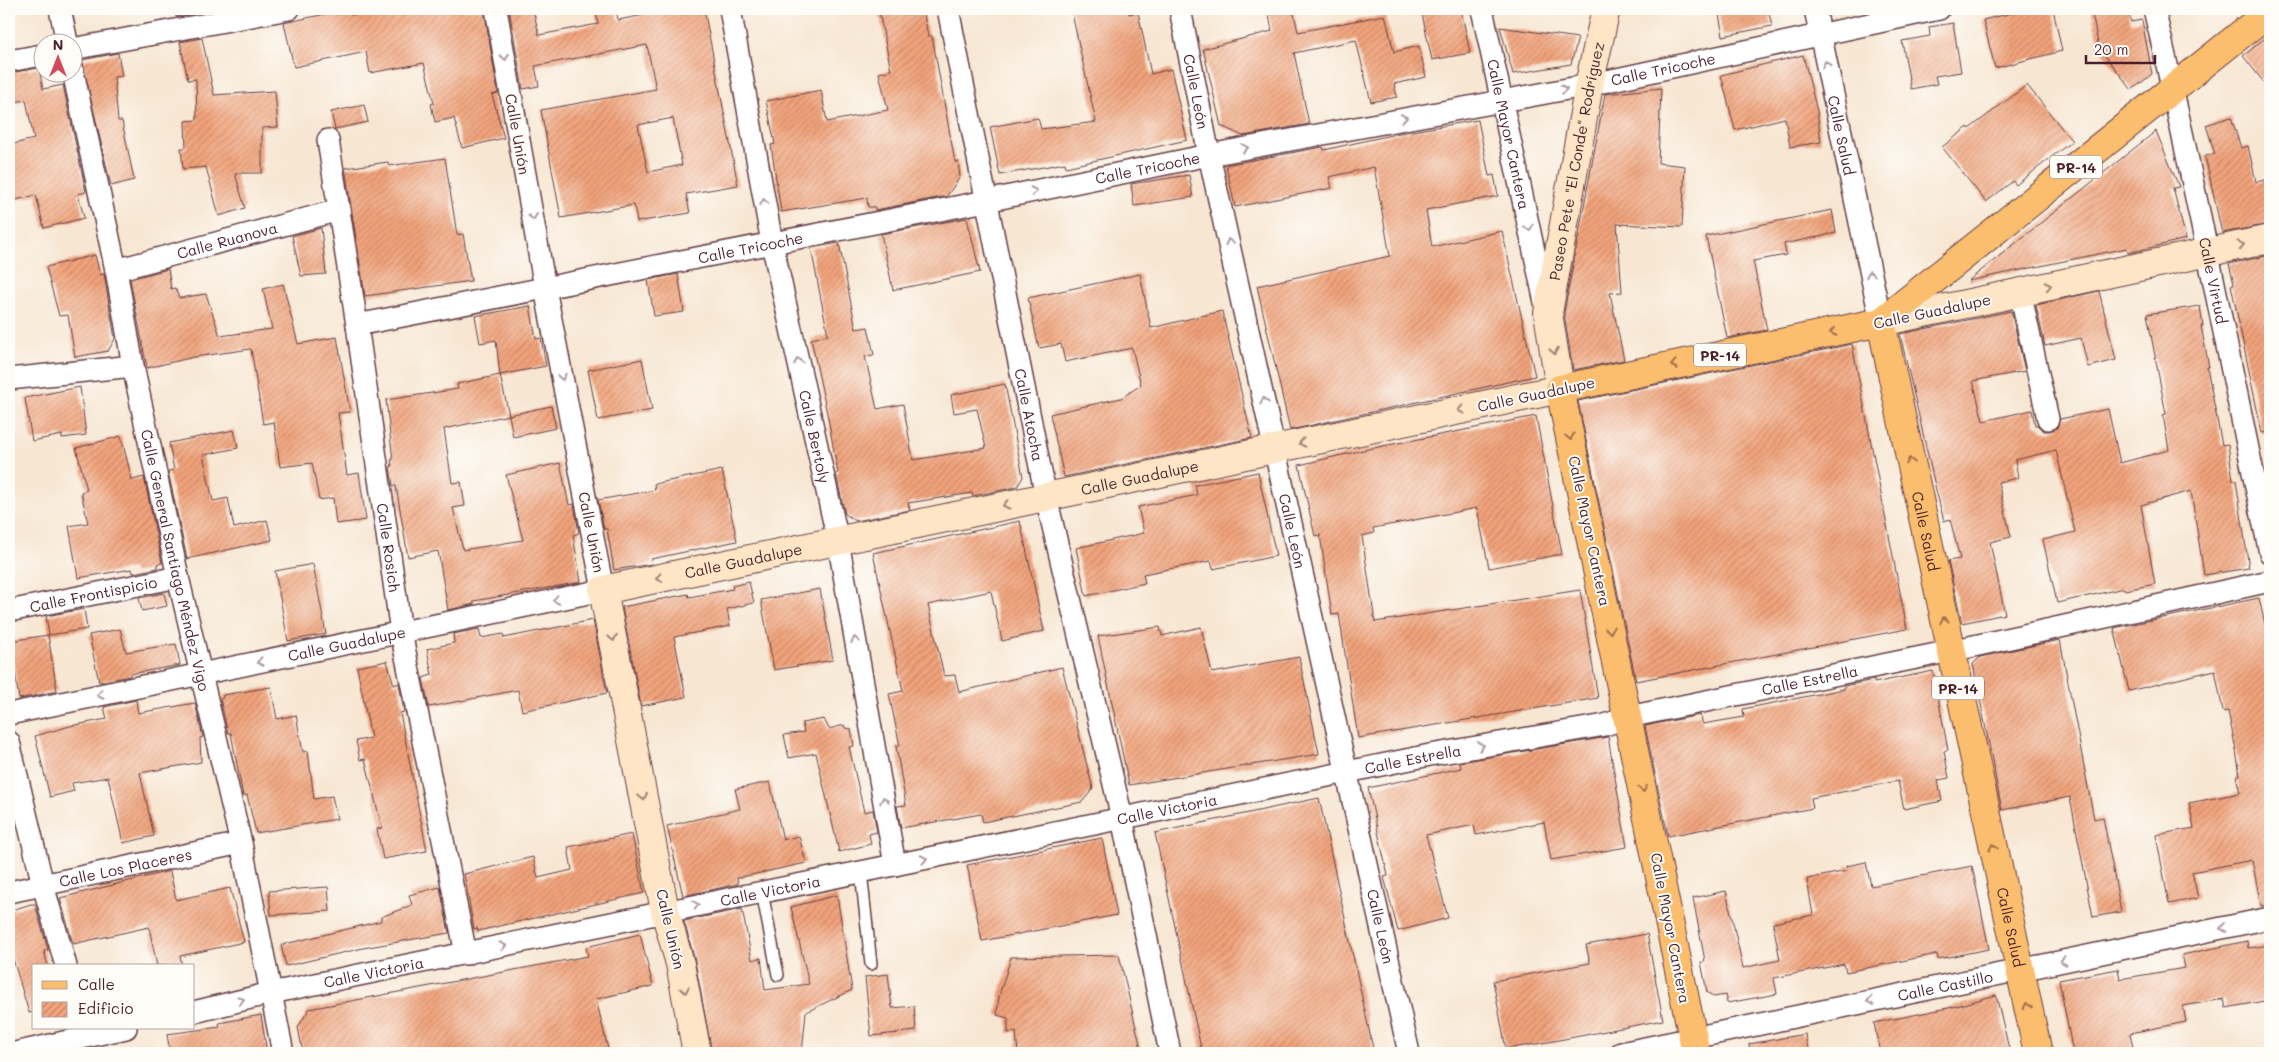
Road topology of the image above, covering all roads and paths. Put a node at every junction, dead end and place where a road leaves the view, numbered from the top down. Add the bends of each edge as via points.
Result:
1 (60, 9) edge
2 (289, 9) edge
3 (496, 9) edge
4 (730, 9) edge
5 (948, 9) edge
6 (1180, 9) edge
7 (1482, 9) edge
8 (1606, 9) edge
9 (1815, 9) edge
10 (1939, 9) edge
11 (2154, 9) edge
12 (2270, 11) edge
13 (65, 32) edge
14 (1820, 33) junction
15 (82, 47) edge
16 (32, 57) edge
17 (9, 62) edge
18 (75, 82) edge
19 (1589, 85) junction
20 (2173, 90) junction
21 (1501, 100) junction
22 (328, 140) dead end
23 (1209, 154) junction
24 (986, 201) junction
25 (339, 210) junction
26 (2270, 239) edge
27 (772, 243) junction
28 (2209, 253) junction
29 (116, 270) junction
30 (546, 288) junction
31 (2020, 292) junction
32 (1548, 313) junction
33 (1880, 322) junction
34 (357, 325) junction
35 (133, 366) junction
36 (9, 379) edge
37 (1560, 389) junction
38 (2048, 420) dead end
39 (1275, 448) junction
40 (1046, 497) junction
41 (838, 541) junction
42 (2270, 553) edge
43 (178, 577) junction
44 (2270, 581) edge
45 (603, 590) junction
46 (9, 611) edge
47 (401, 632) junction
48 (1951, 651) junction
49 (201, 674) junction
50 (9, 714) edge
51 (1628, 717) junction
52 (9, 742) edge
53 (1348, 773) junction
54 (1122, 818) junction
55 (241, 843) junction
56 (895, 865) junction
57 (862, 872) junction
58 (43, 885) junction
59 (9, 892) edge
60 (762, 892) junction
61 (665, 911) junction
62 (2270, 918) edge
63 (466, 954) junction
64 (65, 964) edge
65 (871, 964) dead end
66 (2019, 970) junction
67 (778, 975) dead end
68 (271, 993) junction
69 (195, 1012) edge
70 (110, 1030) edge
71 (85, 1033) edge
72 (1694, 1045) edge
73 (16, 1053) edge
74 (283, 1053) edge
75 (697, 1053) edge
76 (1170, 1053) edge
77 (1408, 1053) edge
78 (1621, 1053) edge
79 (2038, 1053) edge

1 - 13 street
2 - 15 street
3 -> 30 street, Calle Unión
27 -> 4 street, Calle Bertoly
5 - 24 street, Calle Atocha
6 - 23 street, Calle León
7 - 21 street, Calle Mayor Cantera
8 - 19 street, Paseo Pete "El Conde" Rodríguez
9 - 14 street, Calle Salud
10 - 14 street, Calle Tricoche
11 - 20 street, Calle Virtud
12 - 20 main road, PR-14
14 - 19 street, Calle Tricoche
33 -> 14 street, Calle Salud
16 - 17 street
18 - 29 street, Calle General Santiago Méndez Vigo
21 -> 19 street, Calle Tricoche
19 - 32 street, Paseo Pete "El Conde" Rodríguez
20 - 28 street, Calle Virtud
20 - 33 main road, PR-14
23 -> 21 street, Calle Tricoche
21 -> 32 street, Calle Mayor Cantera
22 - 25 street, Calle Rosich
24 -> 23 street, Calle Tricoche
39 -> 23 street, Calle León
24 - 27 street, Calle Tricoche
24 - 40 street, Calle Atocha
25 - 29 street, Calle Ruanova
25 - 34 street, Calle Rosich
28 -> 26 street, Calle Guadalupe
27 - 30 street, Calle Tricoche
41 -> 27 street, Calle Bertoly
31 -> 28 street, Calle Guadalupe
28 - 42 street, Calle Virtud
29 - 35 street, Calle General Santiago Méndez Vigo
30 - 34 street, Calle Tricoche
30 -> 45 street, Calle Unión
31 - 33 street, Calle Guadalupe
31 - 38 street
32 -> 37 street, Calle Mayor Cantera
33 -> 37 main road, Calle Guadalupe / PR-14
48 -> 33 main road, Calle Salud / PR-14
34 - 47 street, Calle Rosich
35 - 36 street
35 - 43 street, Calle General Santiago Méndez Vigo
37 -> 39 street, Calle Guadalupe
37 -> 51 main road, Calle Mayor Cantera
39 - 40 street, Calle Guadalupe
39 - 53 street, Calle León
40 -> 41 street, Calle Guadalupe
40 - 54 street, Calle Atocha
41 -> 45 street, Calle Guadalupe
56 -> 41 street, Calle Bertoly
43 - 46 street, Calle Frontispicio
43 - 49 street, Calle General Santiago Méndez Vigo
44 - 48 street, Calle Estrella
45 -> 47 street, Calle Guadalupe
45 -> 61 street, Calle Unión
47 -> 49 street, Calle Guadalupe
47 - 63 street, Calle Rosich
48 - 51 street, Calle Estrella
66 -> 48 main road, Calle Salud / PR-14
49 -> 50 street, Calle Guadalupe
49 - 55 street, Calle General Santiago Méndez Vigo
53 -> 51 street, Calle Estrella via 1430,755 1605,725
51 -> 72 main road, Calle Mayor Cantera
52 - 58 street
53 - 54 street, Calle Victoria
53 - 77 street, Calle León
56 -> 54 street, Calle Victoria
54 - 76 street, Calle Atocha
55 - 58 street, Calle Los Placeres
55 - 68 street, Calle General Santiago Méndez Vigo
56 - 57 street, Calle Victoria
57 - 60 street, Calle Victoria
57 - 65 lane
58 - 59 street, Calle Los Placeres
58 - 64 street
61 -> 60 street, Calle Victoria
60 - 67 lane
63 -> 61 street, Calle Victoria
61 -> 75 street, Calle Unión via 680,964
62 -> 66 street, Calle Castillo
63 - 68 street, Calle Victoria
66 -> 72 street, Calle Castillo
79 -> 66 main road, Calle Salud / PR-14
69 -> 68 street, Calle Victoria
68 - 74 street, Calle General Santiago Méndez Vigo
70 - 71 street
71 - 73 street
72 - 78 street, Calle Castillo

